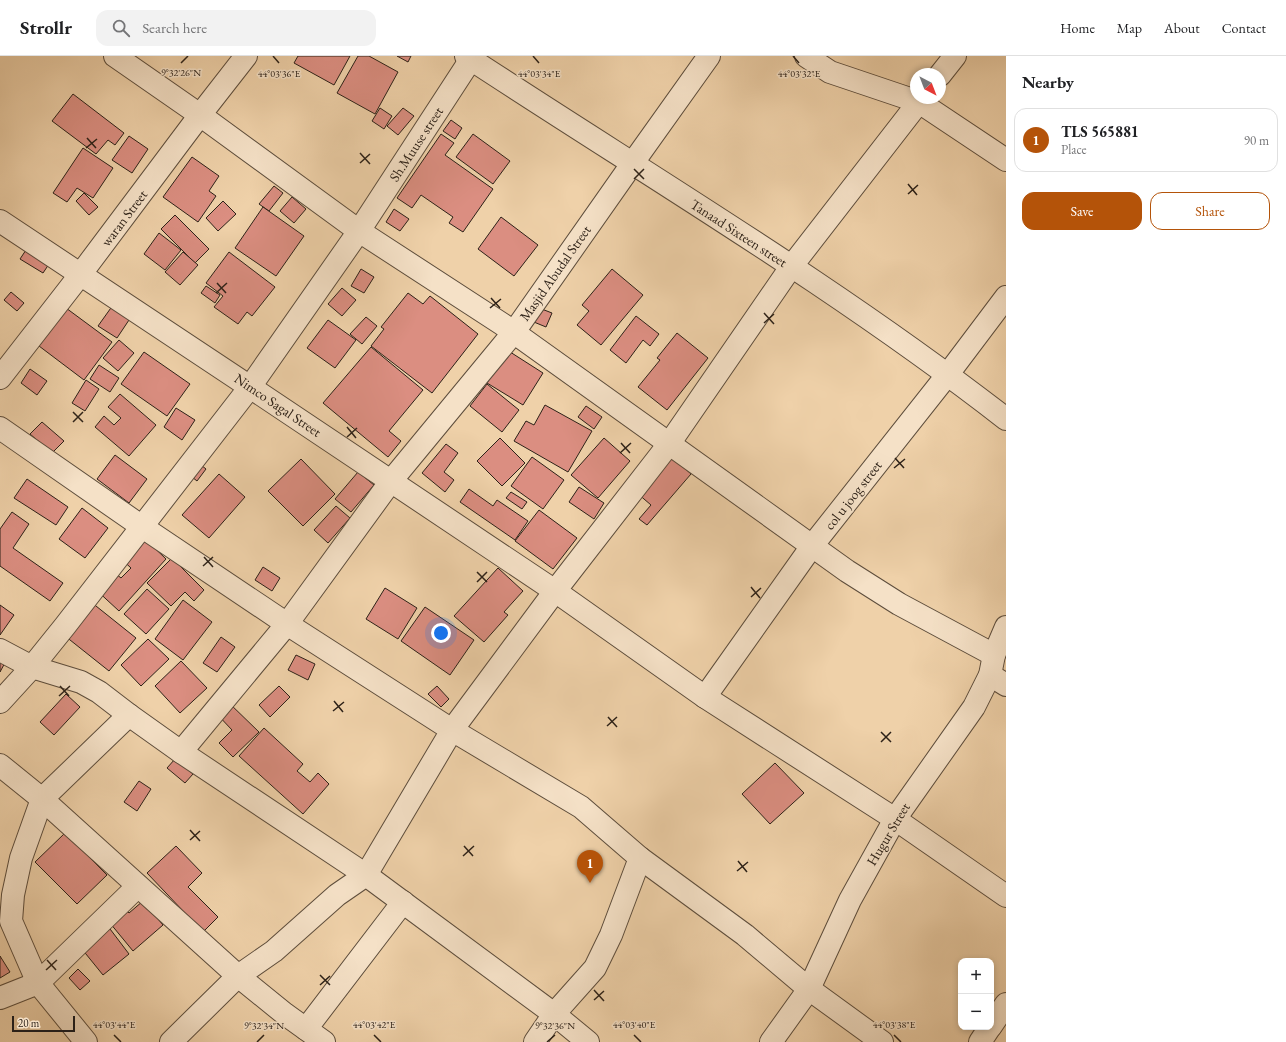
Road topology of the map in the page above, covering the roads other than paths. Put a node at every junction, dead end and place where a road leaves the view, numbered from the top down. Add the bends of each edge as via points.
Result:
1 (115, 56) edge
2 (246, 56) edge
3 (709, 56) edge
4 (806, 56) edge
5 (955, 56) edge
6 (470, 57) edge
7 (946, 68) edge
8 (910, 97) edge
9 (918, 104) edge
10 (927, 104) edge
11 (200, 115) junction
12 (1006, 160) edge
13 (632, 164) junction
14 (0, 222) edge
15 (359, 231) junction
16 (792, 267) junction
17 (80, 275) junction
18 (1006, 297) edge
19 (514, 332) junction
20 (948, 374) junction
21 (0, 378) edge
22 (250, 387) junction
23 (1006, 419) edge
24 (0, 428) edge
25 (669, 444) junction
26 (391, 481) junction
27 (141, 526) junction
28 (812, 546) junction
29 (555, 591) junction
30 (287, 624) junction
31 (1006, 627) edge
32 (0, 650) edge
33 (32, 667) junction
34 (997, 672) edge
35 (705, 697) junction
36 (0, 702) edge
37 (129, 715) junction
38 (452, 730) junction
39 (181, 752) junction
40 (0, 765) edge
41 (42, 799) junction
42 (895, 819) junction
43 (640, 858) junction
44 (366, 875) junction
45 (138, 886) junction
46 (1006, 896) edge
47 (403, 902) junction
48 (238, 976) junction
49 (38, 983) junction
50 (809, 989) junction
51 (0, 998) edge
52 (1006, 1004) edge
53 (554, 1014) junction
54 (994, 1022) edge
55 (306, 1029) junction
56 (988, 1030) edge
57 (86, 1042) edge
58 (171, 1042) edge
59 (324, 1042) edge
60 (535, 1042) edge
61 (588, 1042) edge
62 (771, 1042) edge
63 (882, 1042) edge
64 (980, 1042) edge

1 - 11 street
2 - 11 street, waran Street
3 - 13 street, Masjid Abudal Street
4 - 8 street via 830,72
5 - 7 street
6 - 13 street, Tanaad Sixteen street
6 - 15 street, Sh.Muuse street
9 - 16 street
10 - 12 street
11 - 15 street
11 - 17 street, waran Street
13 - 16 street, Tanaad Sixteen street
13 - 19 street, Masjid Abudal Street
14 - 17 street, Nimco Sagal Street
15 - 19 street
15 - 22 street, Sh.Muuse street
16 - 20 street, Tanaad Sixteen street
16 - 25 street
17 - 21 street, waran Street
17 - 22 street, Nimco Sagal Street
18 - 20 street, col u joog street
19 - 25 street
19 - 26 street, Masjid Abudal Street
20 - 23 street, Tanaad Sixteen street
20 - 28 street, col u joog street
22 - 26 street, Nimco Sagal Street
22 - 27 street, Sh.Muuse street
24 - 27 street
25 - 28 street
25 - 29 street
26 - 29 street, Nimco Sagal Street
26 - 30 street, Masjid Abudal Street
27 - 30 street
27 - 33 street, Sh.Muuse street
28 - 34 street
28 - 35 street, col u joog street
29 - 35 street, Nimco Sagal Street
29 - 38 street
30 - 38 street
30 - 39 street, Masjid Abudal Street
31 - 34 street, Hugur Street
32 - 33 street
33 - 36 street, Sh.Muuse street
33 - 37 street via 81,682
34 - 42 street, Hugur Street
35 - 42 street, Nimco Sagal Street
37 - 39 street
37 - 41 street
38 - 43 street via 581,807
38 - 44 street
39 - 44 street
40 - 41 street
41 - 45 street
41 - 49 street via 21,858 13,895 12,921
42 - 46 street, Nimco Sagal Street
42 - 50 street, Hugur Street via 850,900
43 - 50 street via 745,935
43 - 53 street via 611,935 595,968
44 - 47 street
44 - 48 street via 337,895 274,951
45 - 48 street
45 - 49 street
47 - 53 street
47 - 55 street
48 - 55 street
48 - 58 street
49 - 51 street
49 - 57 street
50 - 62 street, Hugur Street
50 - 63 street
52 - 54 street
53 - 60 street
53 - 61 street
55 - 59 street
56 - 64 street

